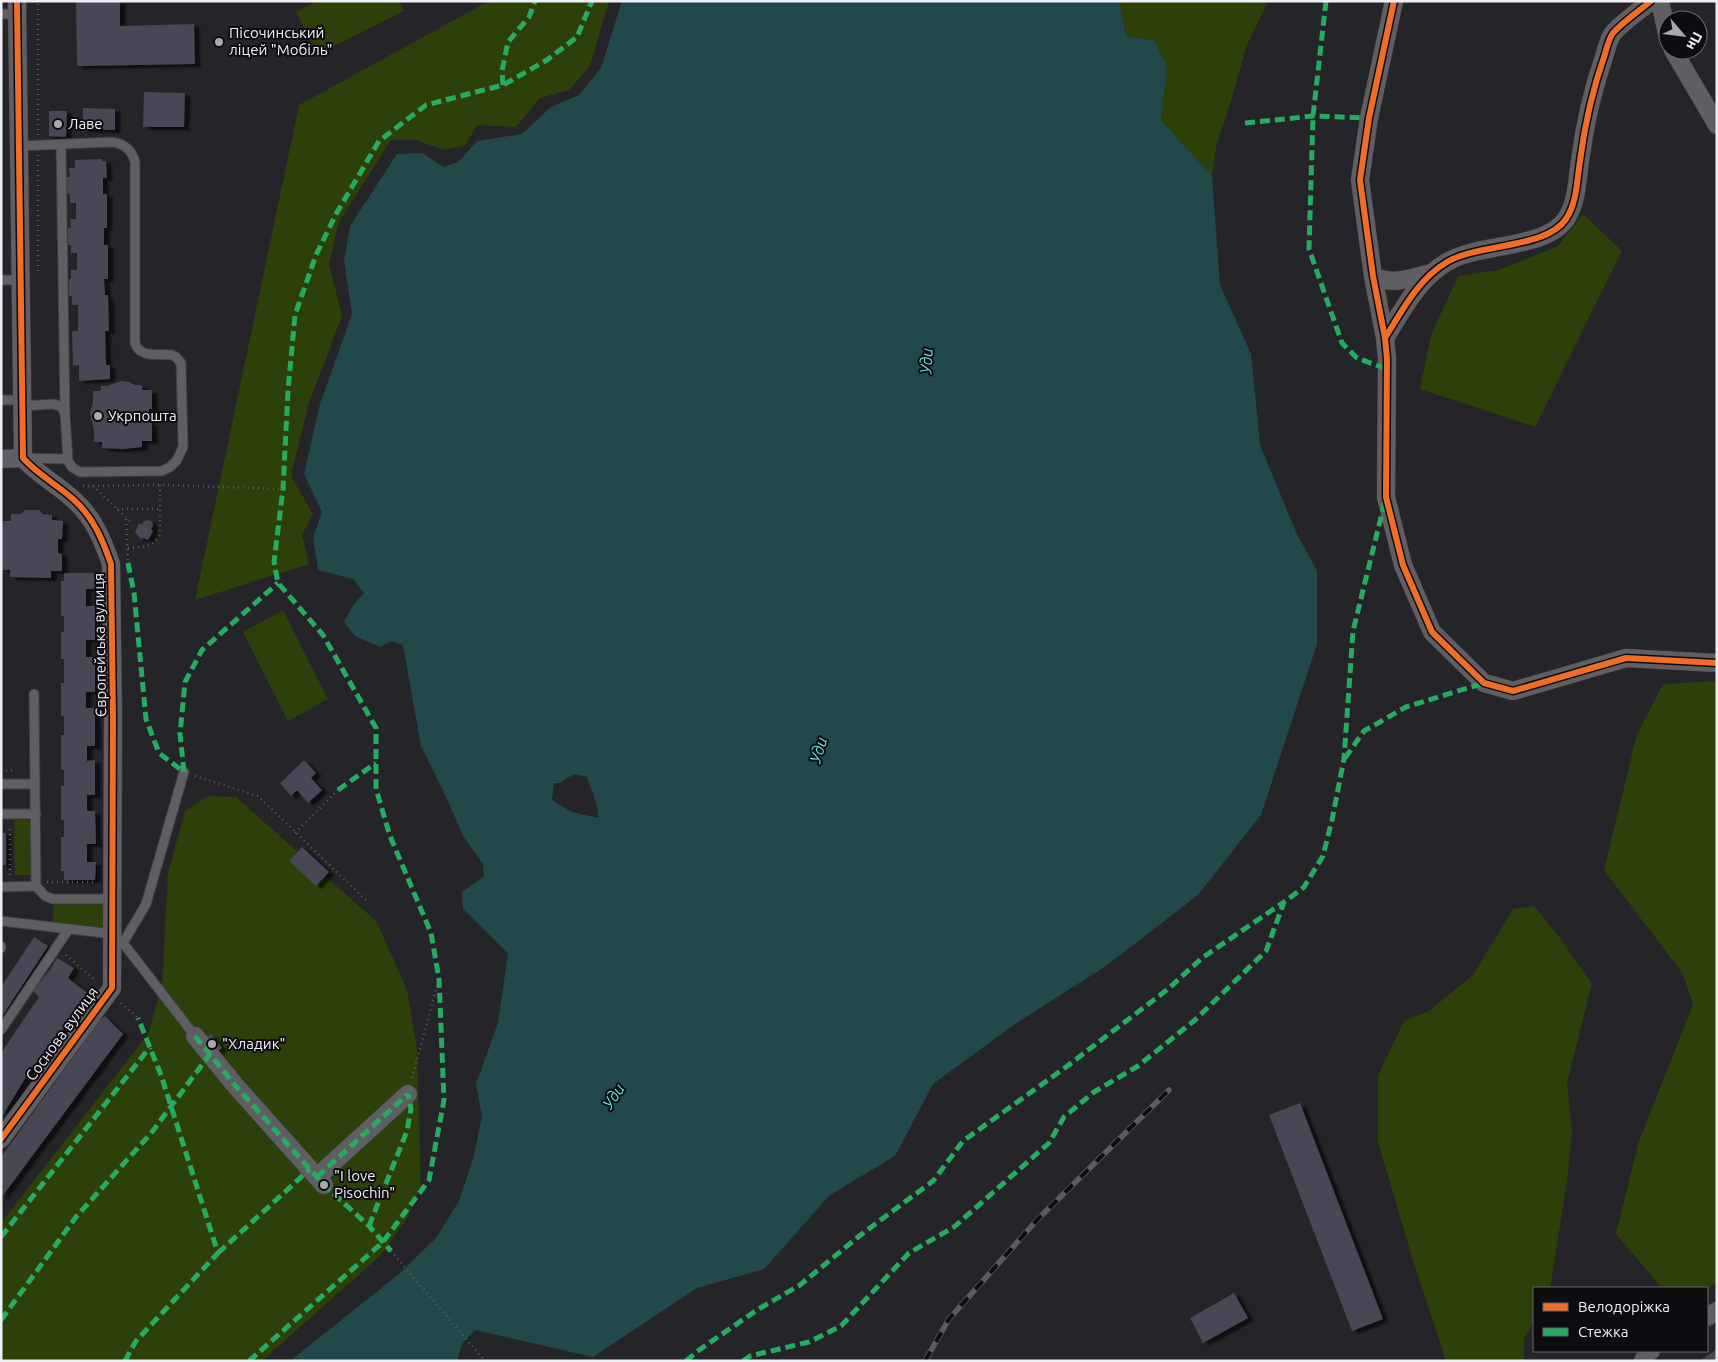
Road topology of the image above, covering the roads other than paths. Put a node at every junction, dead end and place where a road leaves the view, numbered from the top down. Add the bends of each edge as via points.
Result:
1 (1394, 1) edge
2 (1651, 1) edge
3 (12, 10) edge
4 (1679, 60) edge
5 (1717, 125) edge
6 (61, 144) junction
7 (19, 146) junction
8 (1431, 273) junction
9 (1373, 276) junction
10 (1, 280) edge
11 (21, 280) junction
12 (1385, 338) junction
13 (65, 396) junction
14 (1, 400) edge
15 (22, 403) junction
16 (54, 404) junction
17 (65, 414) junction
18 (23, 458) junction
19 (1, 459) edge
20 (68, 459) junction
21 (1717, 663) edge
22 (34, 694) dead end
23 (184, 772) road end
24 (1, 784) edge
25 (35, 784) junction
26 (5, 814) edge
27 (36, 814) junction
28 (36, 884) junction
29 (6, 887) edge
30 (113, 899) junction
31 (1, 921) edge
32 (68, 930) junction
33 (118, 938) junction
34 (1, 1030) edge
35 (195, 1036) joint
36 (408, 1094) road end
37 (1, 1139) edge

1 - 9 street via 1369,118 1360,180
2 - 8 street via 1612,34 1592,92 1575,194 1569,214 1561,225 1544,236 1464,254
3 - 7 street
4 - 5 street
6 - 7 lane
6 - 13 lane
6 - 20 lane via 119,143 133,156 135,343 142,353 176,356 181,363 183,447 175,462 160,472 82,472 72,467
7 - 11 street
8 - 9 street via 1395,282
8 - 12 street via 1414,292
9 - 12 street
10 - 11 lane
11 - 15 street
12 - 21 street via 1386,496 1403,565 1432,632 1484,683 1513,691 1626,658
13 - 16 lane via 60,403
13 - 17 lane
14 - 15 lane
15 - 16 lane
15 - 18 street
16 - 17 lane via 62,407
17 - 20 lane
18 - 19 street
18 - 20 lane
18 - 30 street, Європейська вулиця via 31,468 74,500 92,520 111,564
22 - 25 lane
23 - 33 lane via 146,904
24 - 25 lane
25 - 27 lane
26 - 27 lane
27 - 28 lane
28 - 29 lane
28 - 30 lane via 45,896 53,899
30 - 33 street, Європейська вулиця
31 - 32 lane
32 - 33 lane
32 - 34 lane
33 - 35 lane
33 - 37 street, Соснова вулиця via 112,988
35 - 36 street via 321,1181

